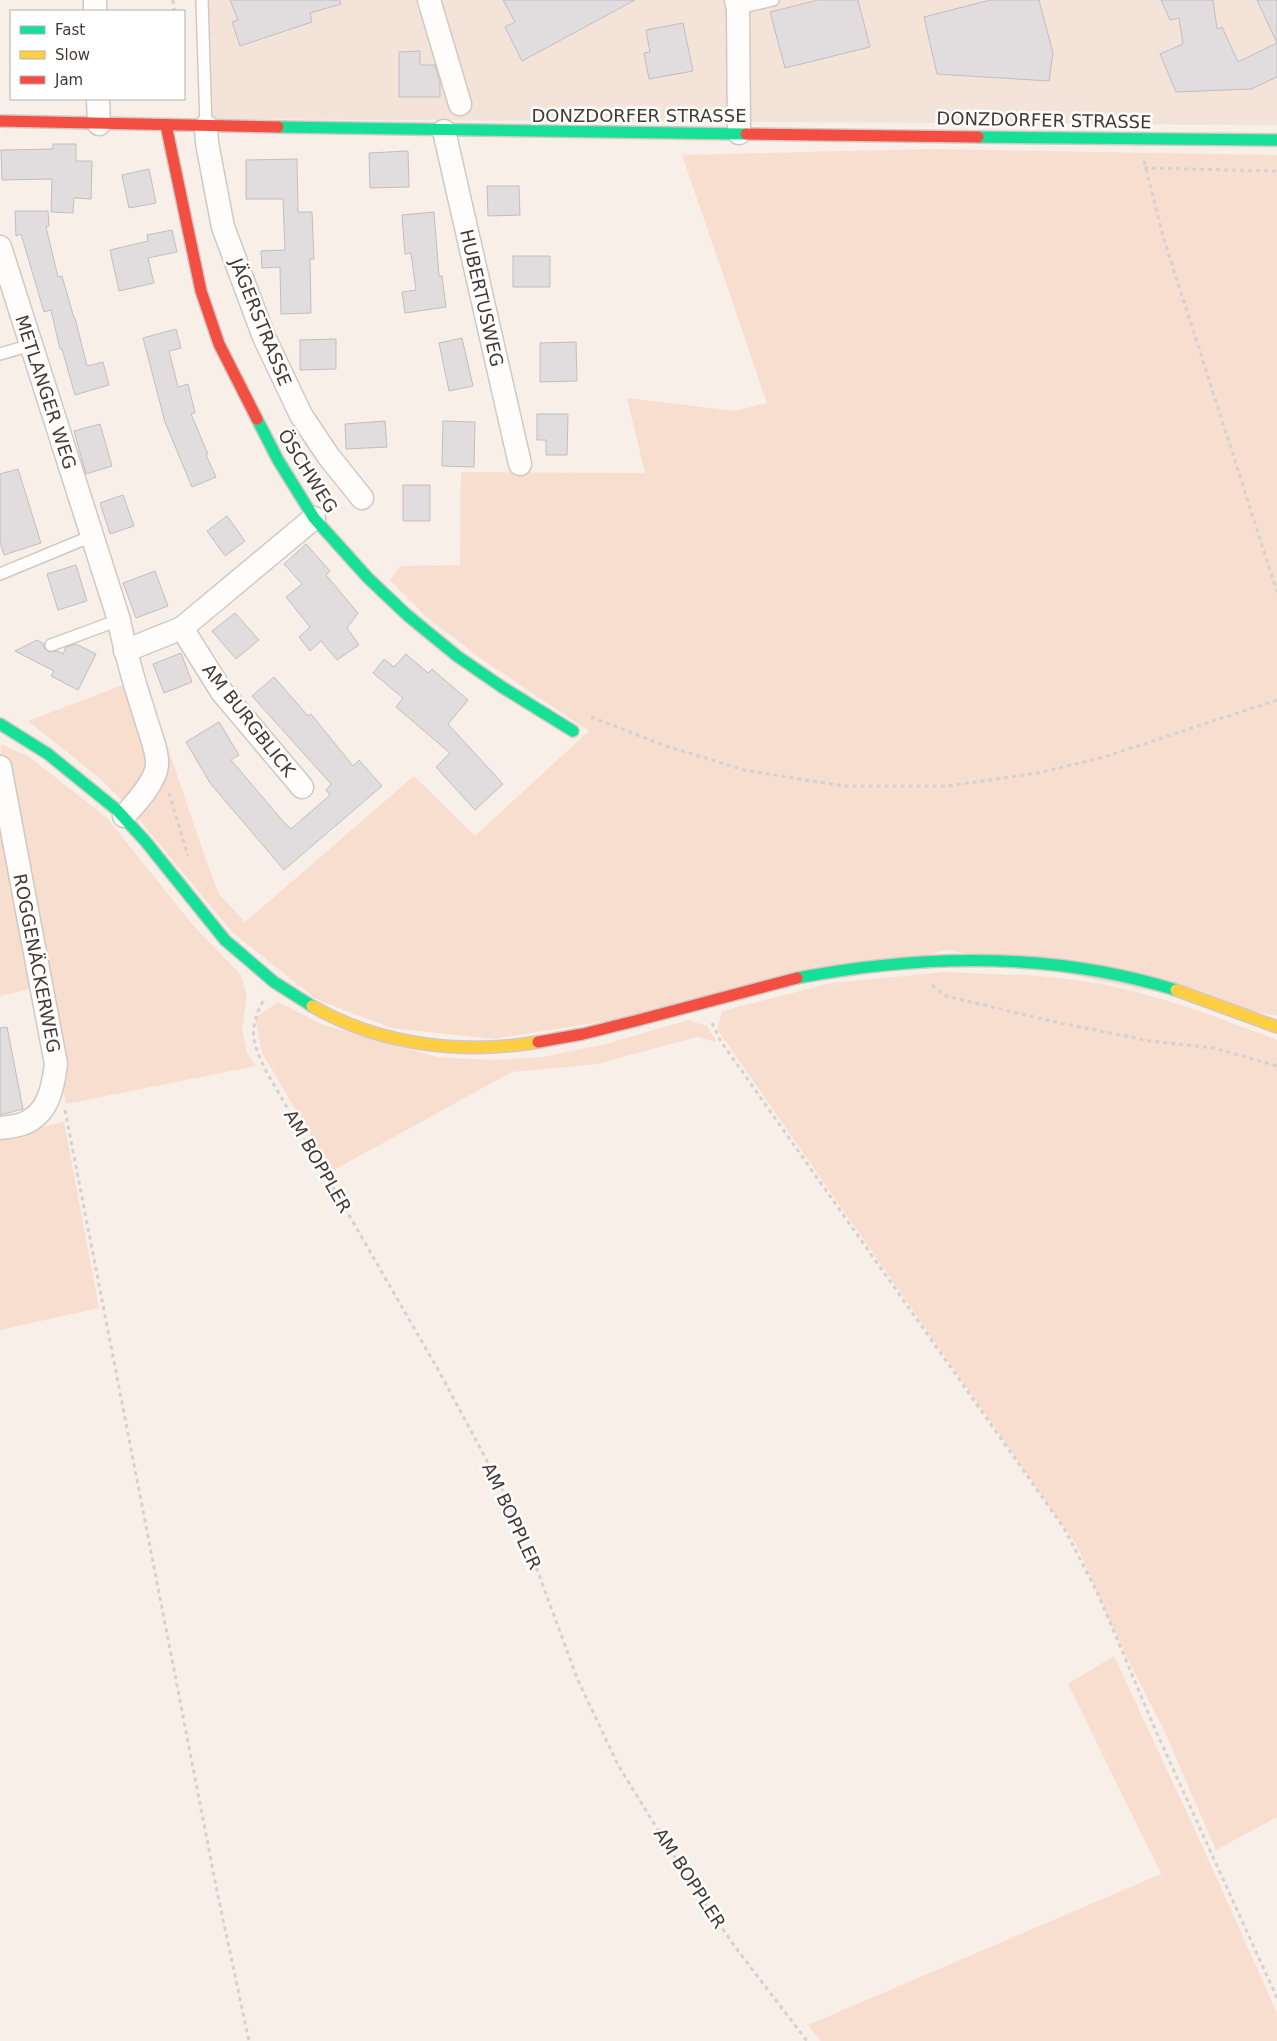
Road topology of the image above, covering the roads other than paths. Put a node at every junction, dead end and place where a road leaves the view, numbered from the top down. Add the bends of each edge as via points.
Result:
1 (202, 0) edge
2 (428, 0) edge
3 (773, 0) edge
4 (737, 4) edge
5 (98, 100) edge
6 (460, 104) dead end
7 (0, 120) edge
8 (99, 124) junction
9 (166, 125) junction
10 (206, 126) junction
11 (444, 131) junction
12 (739, 133) junction
13 (1277, 140) edge
14 (0, 248) edge
15 (31, 345) junction
16 (0, 354) edge
17 (520, 464) dead end
18 (362, 498) dead end
19 (314, 518) junction
20 (92, 536) junction
21 (0, 574) edge
22 (119, 620) junction
23 (182, 628) junction
24 (51, 644) dead end
25 (125, 652) junction
26 (0, 724) edge
27 (573, 731) dead end
28 (0, 767) edge
29 (302, 787) dead end
30 (3, 792) edge
31 (124, 816) junction
32 (1277, 1027) edge
33 (0, 1128) edge

1 - 10 lane
2 - 6 street
3 - 4 lane
4 - 12 street
5 - 8 street
7 - 8 main road, DONZDORFER STRASSE
8 - 9 main road, DONZDORFER STRASSE
9 - 10 main road, DONZDORFER STRASSE
9 - 19 main road, ÖSCHWEG via 201,291 219,344 278,460
10 - 11 main road, DONZDORFER STRASSE
10 - 18 street, JÄGERSTRASSE via 223,227 264,337 301,415 329,458
11 - 12 main road, DONZDORFER STRASSE
11 - 17 street, HUBERTUSWEG
12 - 13 main road, DONZDORFER STRASSE
14 - 15 street, METLANGER WEG
15 - 16 lane
15 - 20 street, METLANGER WEG
19 - 23 street
19 - 27 main road, ÖSCHWEG via 368,578 407,615 464,661
20 - 21 lane
20 - 22 street, METLANGER WEG
22 - 24 lane
22 - 25 street, METLANGER WEG
23 - 25 street
23 - 29 street, AM BURGBLICK via 222,692
25 - 31 street, METLANGER WEG via 152,738 157,766 142,796
26 - 31 main road via 32,741
28 - 30 street, ROGGENÄCKERWEG
30 - 33 street, ROGGENÄCKERWEG via 56,1064 53,1087 42,1112 26,1123
31 - 32 main road via 220,935 271,981 333,1018 374,1033 414,1042 457,1046 525,1044 574,1037 792,979 854,968 954,960 1013,961 1086,970 1157,985

